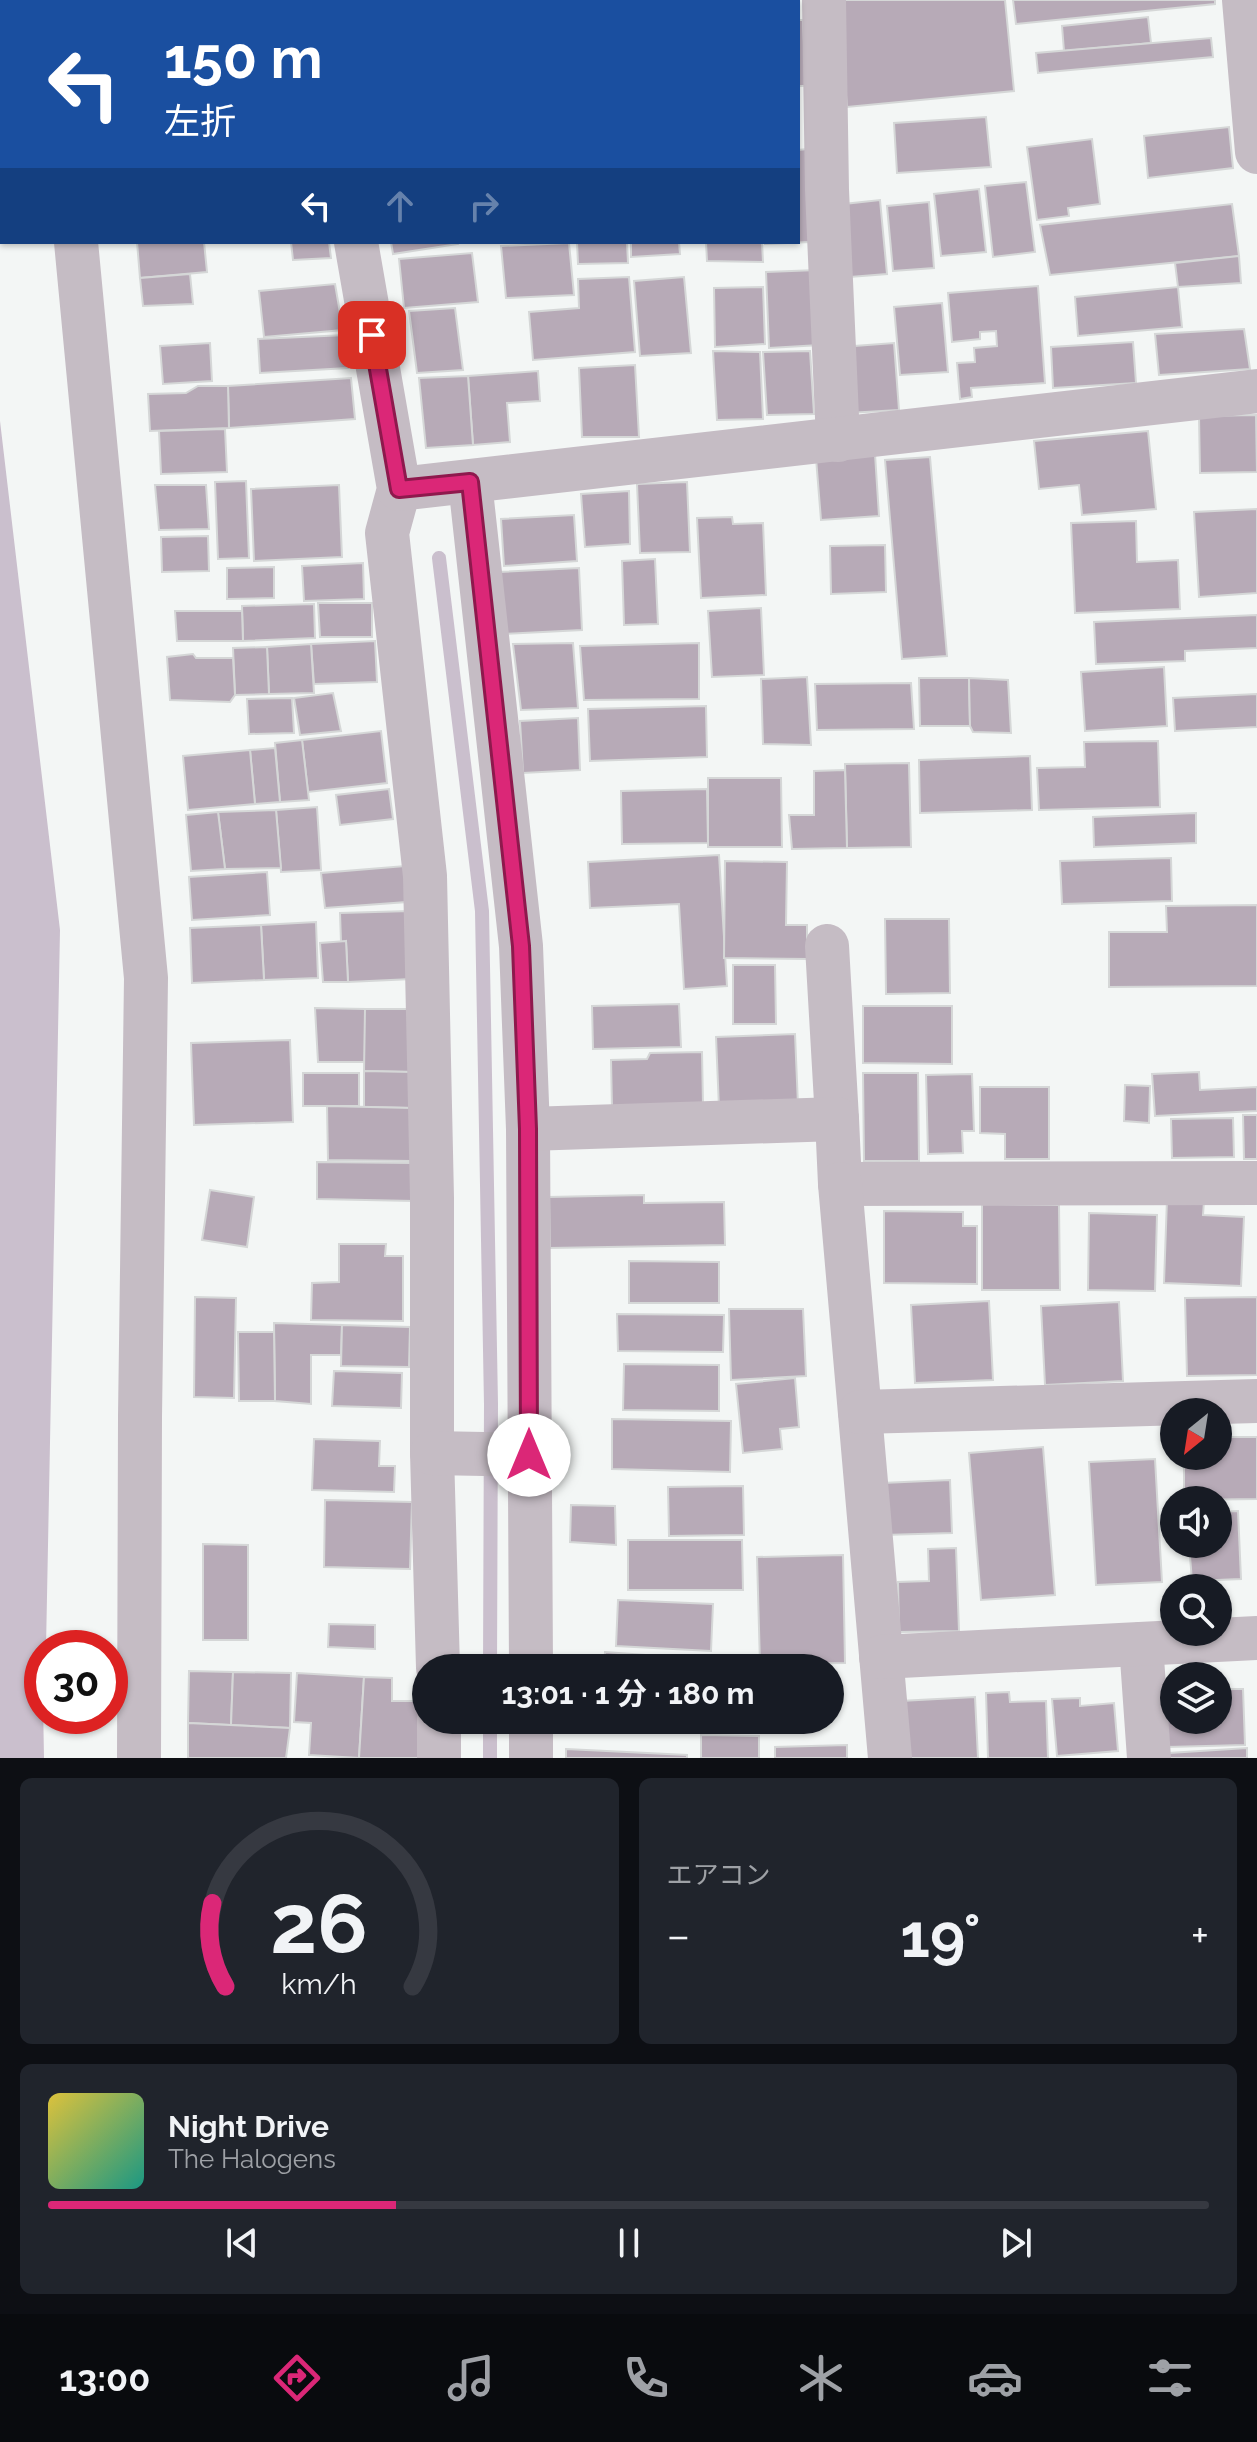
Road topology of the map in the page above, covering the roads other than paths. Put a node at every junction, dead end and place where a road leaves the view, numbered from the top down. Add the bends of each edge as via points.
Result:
1 (824, 0) edge
2 (1244, 0) edge
3 (1257, 152) edge
4 (76, 244) edge
5 (356, 244) edge
6 (1257, 391) edge
7 (838, 440) junction
8 (470, 482) junction
9 (399, 489) junction
10 (827, 946) dead end
11 (837, 1119) junction
12 (528, 1129) junction
13 (1257, 1183) edge
14 (840, 1184) junction
15 (1257, 1401) edge
16 (860, 1412) junction
17 (446, 1453) junction
18 (525, 1455) junction
19 (1257, 1638) edge
20 (1141, 1644) junction
21 (439, 1654) edge
22 (531, 1654) edge
23 (881, 1657) junction
24 (439, 1734) edge
25 (531, 1734) edge
26 (139, 1758) edge
27 (439, 1758) edge
28 (531, 1758) edge
29 (890, 1758) edge
30 (1149, 1758) edge

1 - 7 street
2 - 3 street
4 - 26 street via 146,978
5 - 9 street
6 - 7 street
7 - 8 street
8 - 9 street
8 - 12 street via 521,946
9 - 17 street via 387,533 425,876 432,1198
10 - 11 street
11 - 12 street
11 - 14 street
12 - 18 street
13 - 14 street
14 - 16 street
15 - 16 street
16 - 23 street
17 - 18 street
17 - 21 street
18 - 22 street
19 - 20 street
20 - 23 street
20 - 30 street
23 - 29 street
24 - 27 street
25 - 28 street

